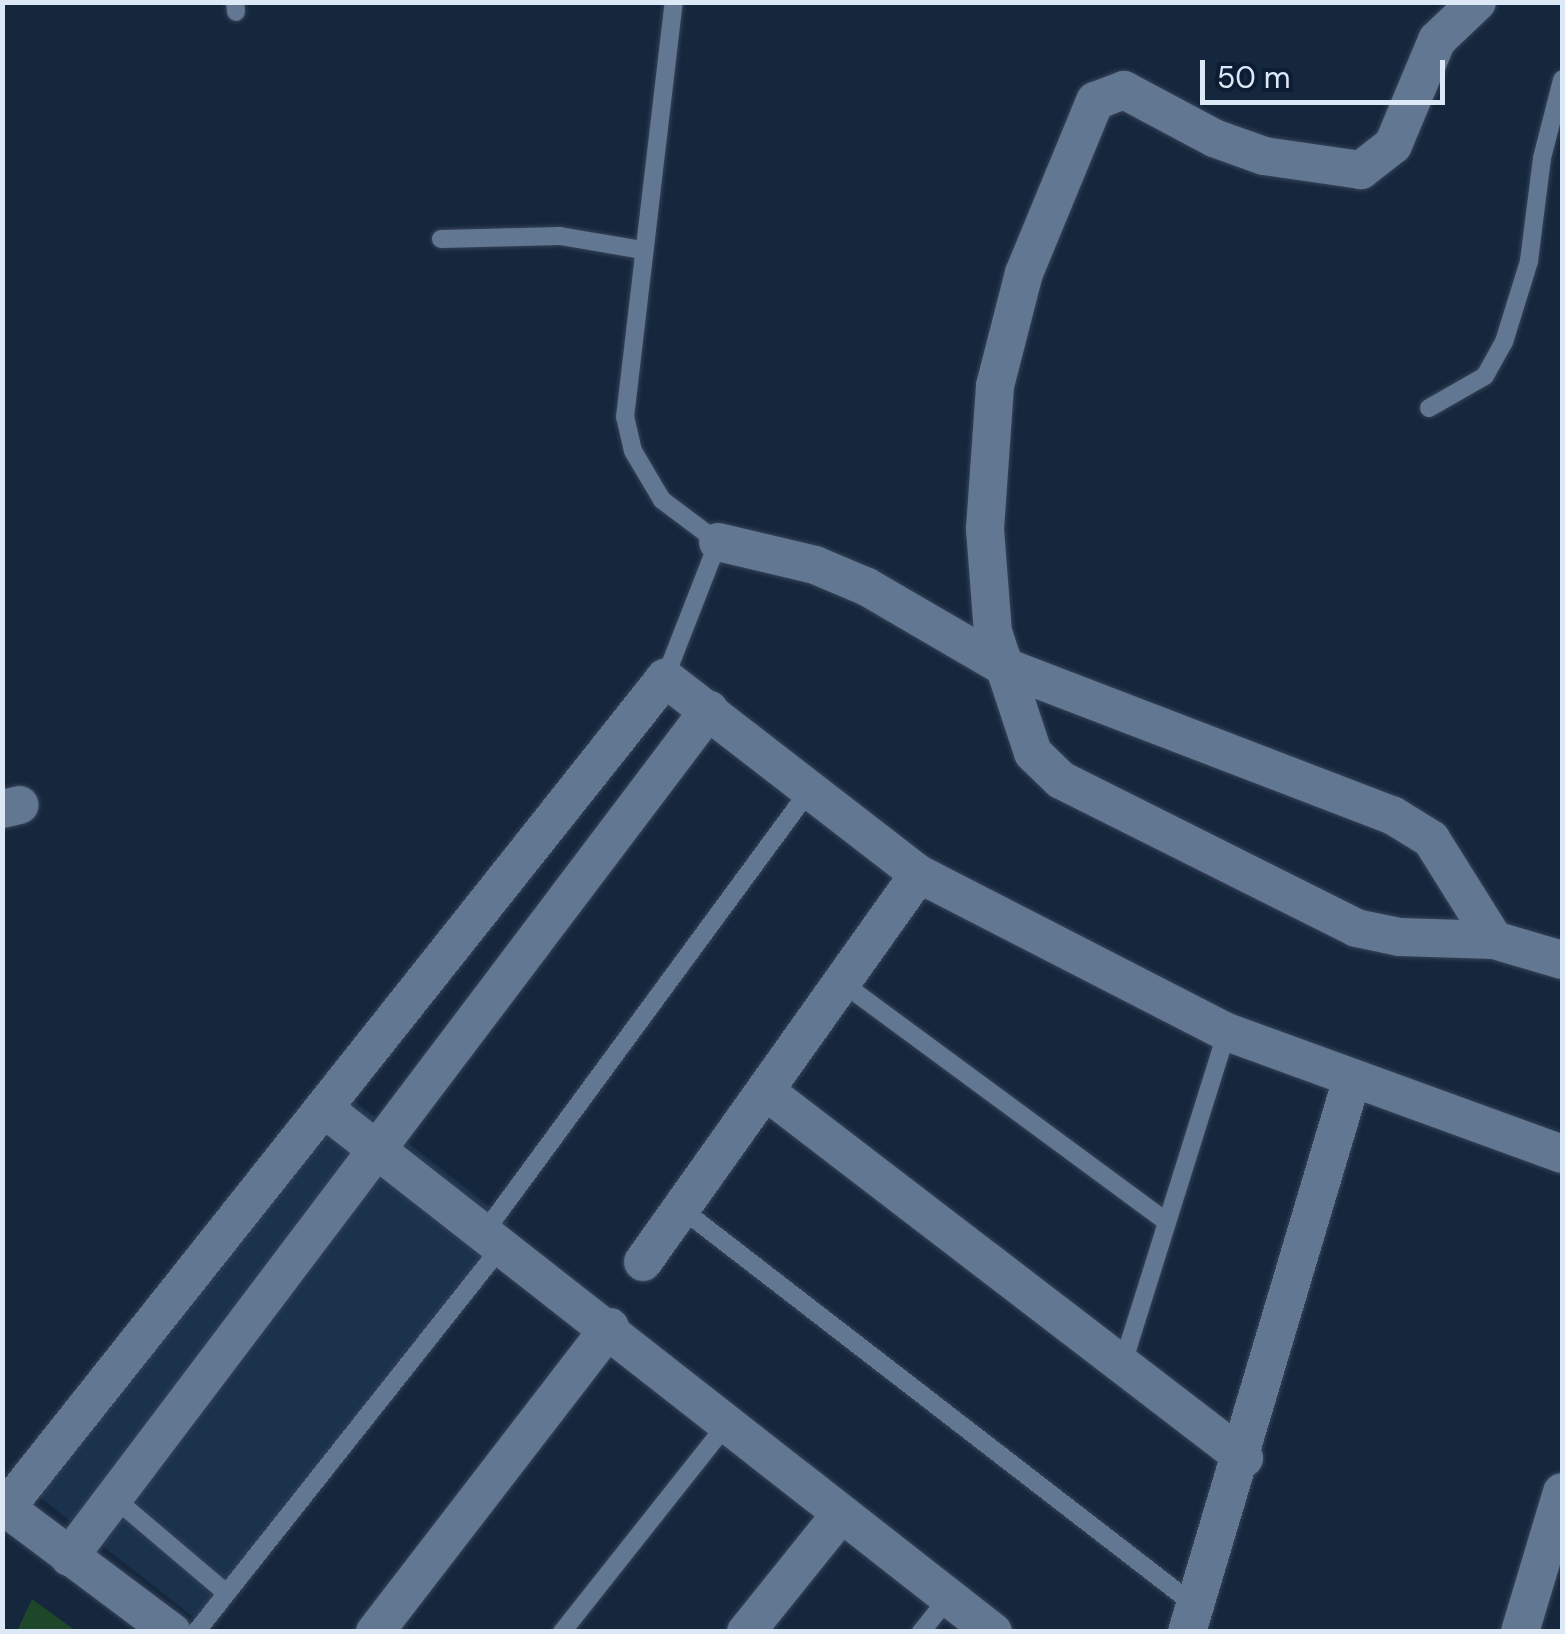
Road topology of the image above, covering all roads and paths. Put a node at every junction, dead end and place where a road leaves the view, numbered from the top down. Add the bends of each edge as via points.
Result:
1 (674, 2) edge
2 (1478, 2) edge
3 (1562, 80) edge
4 (441, 239) dead end
5 (643, 250) junction
6 (1429, 408) dead end
7 (718, 542) junction
8 (1003, 666) junction
9 (666, 678) junction
10 (709, 710) junction
11 (811, 788) junction
12 (919, 874) junction
13 (1494, 940) junction
14 (1562, 960) edge
15 (844, 984) junction
16 (1226, 1032) junction
17 (1351, 1082) junction
18 (768, 1094) junction
19 (326, 1110) junction
20 (375, 1146) junction
21 (1562, 1154) edge
22 (683, 1210) junction
23 (1168, 1222) junction
24 (495, 1237) junction
25 (644, 1262) dead end
26 (610, 1326) junction
27 (1124, 1363) junction
28 (726, 1424) junction
29 (1244, 1458) junction
30 (1562, 1492) edge
31 (113, 1497) junction
32 (4, 1506) edge
33 (841, 1514) junction
34 (69, 1557) junction
35 (225, 1592) junction
36 (949, 1597) junction
37 (1192, 1619) edge
38 (172, 1632) edge
39 (196, 1632) edge
40 (375, 1632) edge
41 (562, 1632) edge
42 (746, 1632) edge
43 (921, 1632) edge
44 (992, 1632) edge
45 (1520, 1632) edge

1 - 5 lane
2 - 8 street via 1437,40 1393,145 1362,170 1264,156 1214,138 1124,90 1095,100 1024,273 995,386 985,529 993,632
3 - 6 lane via 1542,158 1529,261 1504,342 1485,376
4 - 5 lane via 560,236
5 - 7 lane via 625,380 633,450 662,500
7 - 8 street via 815,565 867,586
7 - 9 lane
8 - 13 street via 1414,826 1431,839
8 - 13 street via 1034,753 1062,780 1356,928 1400,937
9 - 10 street
9 - 19 street
10 - 11 street
10 - 20 street
11 - 12 street
11 - 24 lane
12 - 15 street
12 - 16 street
13 - 14 street
15 - 18 street
15 - 23 lane
16 - 17 street
16 - 23 lane
17 - 21 street
17 - 29 street
18 - 22 street
18 - 27 street
19 - 20 street
19 - 32 street
20 - 24 street
20 - 31 street
22 - 25 street
22 - 37 lane
23 - 27 lane
24 - 26 street
24 - 35 lane
26 - 28 street
26 - 40 street
27 - 29 street
28 - 33 street
28 - 41 lane
29 - 37 street
30 - 45 street
31 - 34 street
31 - 35 lane
32 - 34 street
33 - 36 street
33 - 42 street
34 - 38 street
35 - 39 lane
36 - 43 lane
36 - 44 street

